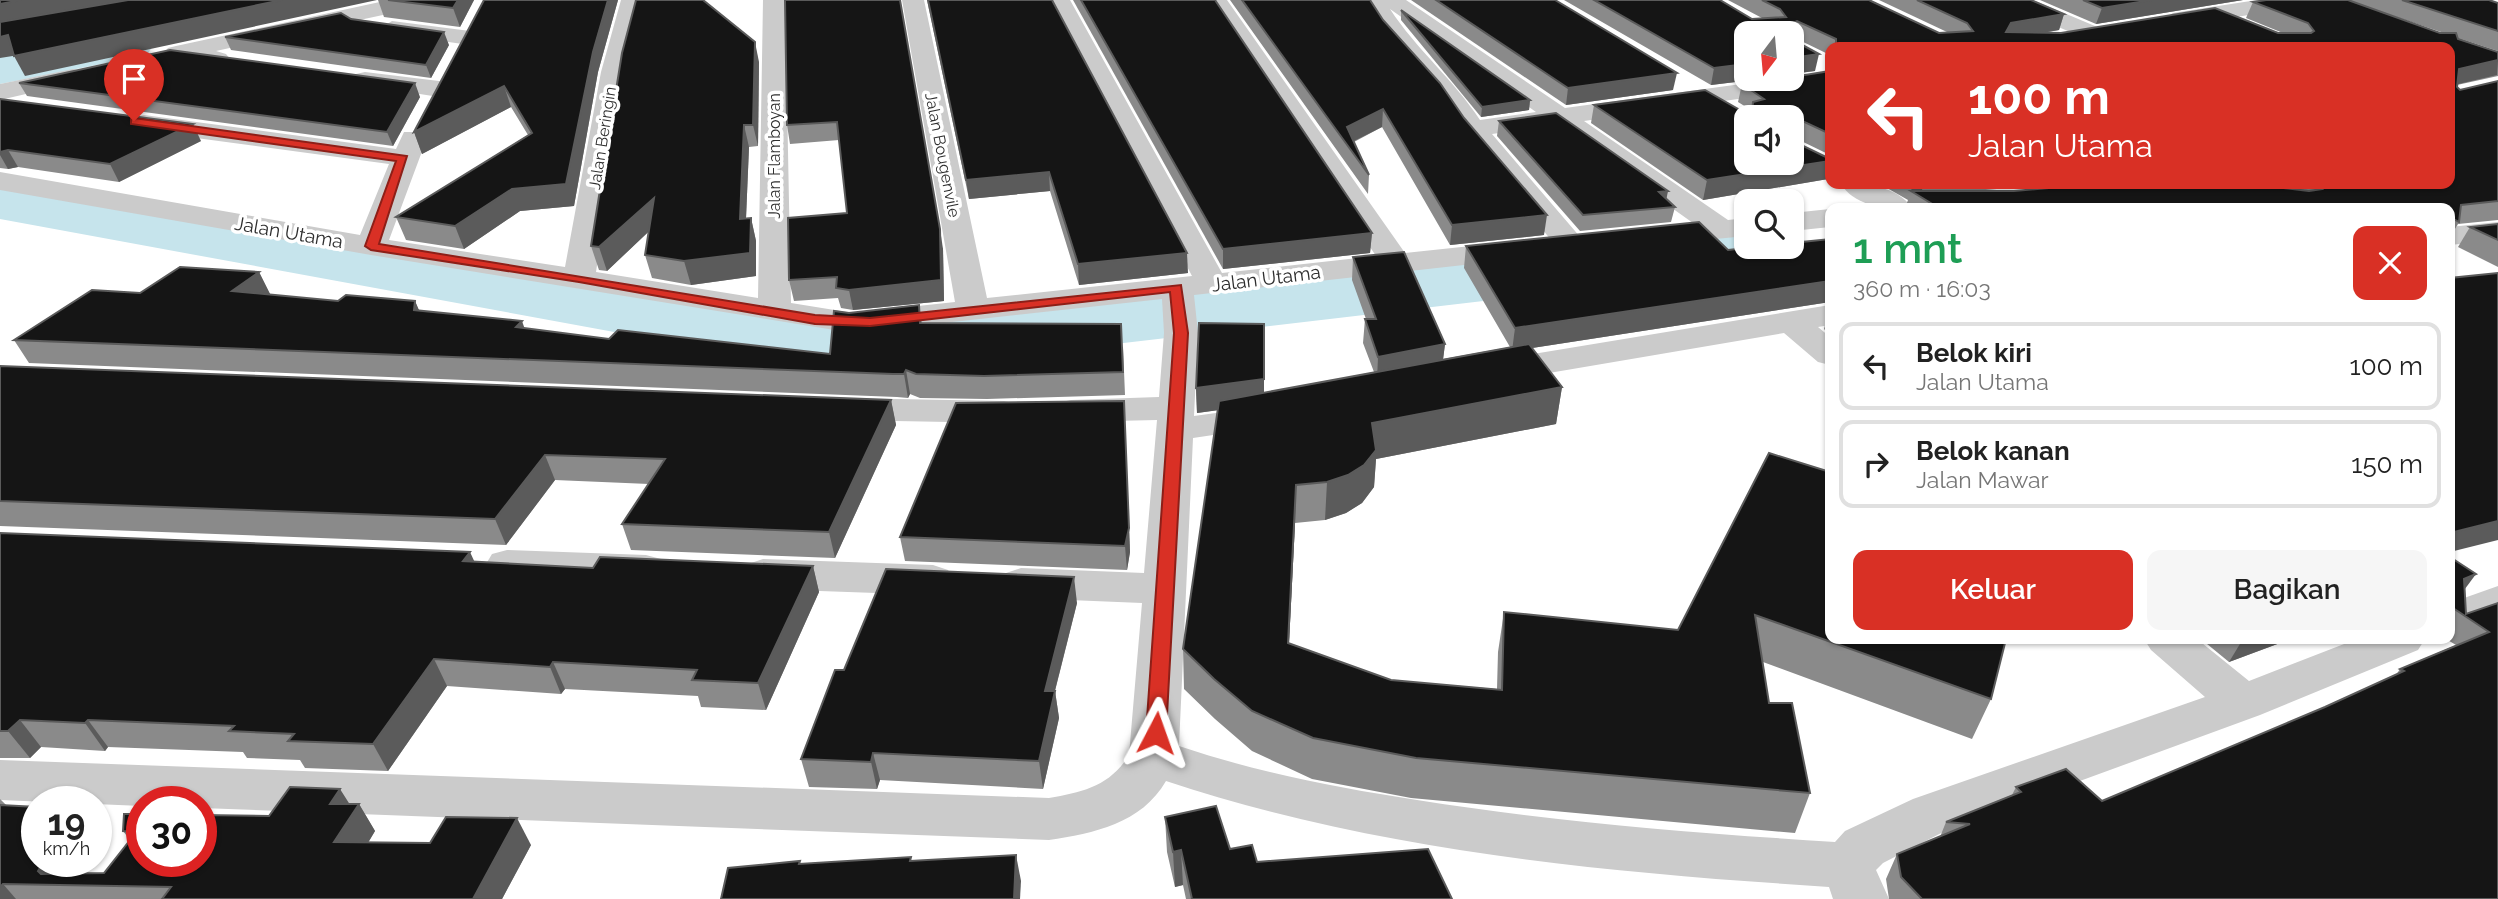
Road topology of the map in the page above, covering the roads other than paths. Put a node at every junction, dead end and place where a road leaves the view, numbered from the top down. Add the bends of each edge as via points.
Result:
1 (420, 0) edge
2 (632, 0) edge
3 (774, 0) edge
4 (913, 0) edge
5 (1059, 0) edge
6 (1216, 0) edge
7 (1374, 0) edge
8 (1392, 0) edge
9 (2014, 0) edge
10 (2170, 0) edge
11 (2299, 0) edge
12 (482, 12) edge
13 (2209, 15) junction
14 (332, 20) junction
15 (2157, 23) edge
16 (2245, 29) edge
17 (2092, 33) junction
18 (2128, 37) edge
19 (2053, 40) edge
20 (176, 53) junction
21 (149, 59) edge
22 (245, 62) edge
23 (454, 63) junction
24 (94, 71) edge
25 (1670, 75) edge
26 (342, 76) edge
27 (1825, 80) edge
28 (0, 92) edge
29 (1704, 95) junction
30 (0, 103) edge
31 (40, 108) edge
32 (1734, 113) edge
33 (1563, 117) junction
34 (121, 120) edge
35 (1473, 129) junction
36 (403, 158) junction
37 (0, 181) edge
38 (1864, 189) edge
39 (1888, 203) edge
40 (1825, 219) edge
41 (1804, 221) edge
42 (1734, 228) edge
43 (2498, 231) edge
44 (2455, 235) edge
45 (1599, 242) junction
46 (371, 246) junction
47 (1396, 262) junction
48 (579, 278) junction
49 (1213, 285) junction
50 (1178, 307) junction
51 (973, 310) junction
52 (774, 312) junction
53 (1825, 316) edge
54 (1791, 321) junction
55 (1825, 351) edge
56 (1465, 377) edge
57 (814, 408) edge
58 (1296, 412) edge
59 (1174, 419) junction
60 (471, 563) edge
61 (679, 570) edge
62 (721, 572) edge
63 (1166, 589) junction
64 (2498, 601) edge
65 (2455, 618) edge
66 (2173, 644) edge
67 (2389, 644) edge
68 (2243, 702) junction
69 (1154, 757) junction
70 (0, 780) edge
71 (126, 791) edge
72 (217, 796) edge
73 (1854, 882) edge

1 - 14 street
2 - 48 street, Jalan Beringin via 613,72
3 - 52 street, Jalan Flamboyan
4 - 51 street, Jalan Bougenvile
5 - 49 street
6 - 47 street
7 - 35 street via 1384,20 1451,95
8 - 33 street
9 - 17 street
10 - 13 street
11 - 13 street
12 - 23 street
13 - 15 street
13 - 16 street
14 - 20 street
14 - 23 street
17 - 18 street
17 - 19 street
20 - 21 street
20 - 22 street
23 - 26 street
23 - 36 street
24 - 28 street
25 - 29 street
27 - 29 street
29 - 32 street
29 - 33 street
30 - 31 street
33 - 35 street
33 - 42 street
34 - 36 street
35 - 45 street
36 - 46 street
37 - 46 street, Jalan Utama
38 - 39 street
40 - 41 street
42 - 45 street, Jalan Utama
43 - 44 street
45 - 47 street, Jalan Utama
46 - 48 street, Jalan Utama
47 - 49 street, Jalan Utama
48 - 52 street, Jalan Utama
49 - 50 street, Jalan Utama
50 - 51 street, Jalan Utama
50 - 59 street
51 - 52 street, Jalan Utama via 853,323
53 - 54 street
54 - 55 street
54 - 56 street
57 - 59 street
58 - 59 street
59 - 63 street
60 - 61 street
62 - 63 street
63 - 69 street
64 - 65 street
66 - 68 street
67 - 68 street
68 - 73 street via 1931,814 1864,847
69 - 72 street via 1141,781 1121,800 1092,813 1049,819
69 - 73 street via 1266,793 1462,830
70 - 71 street

